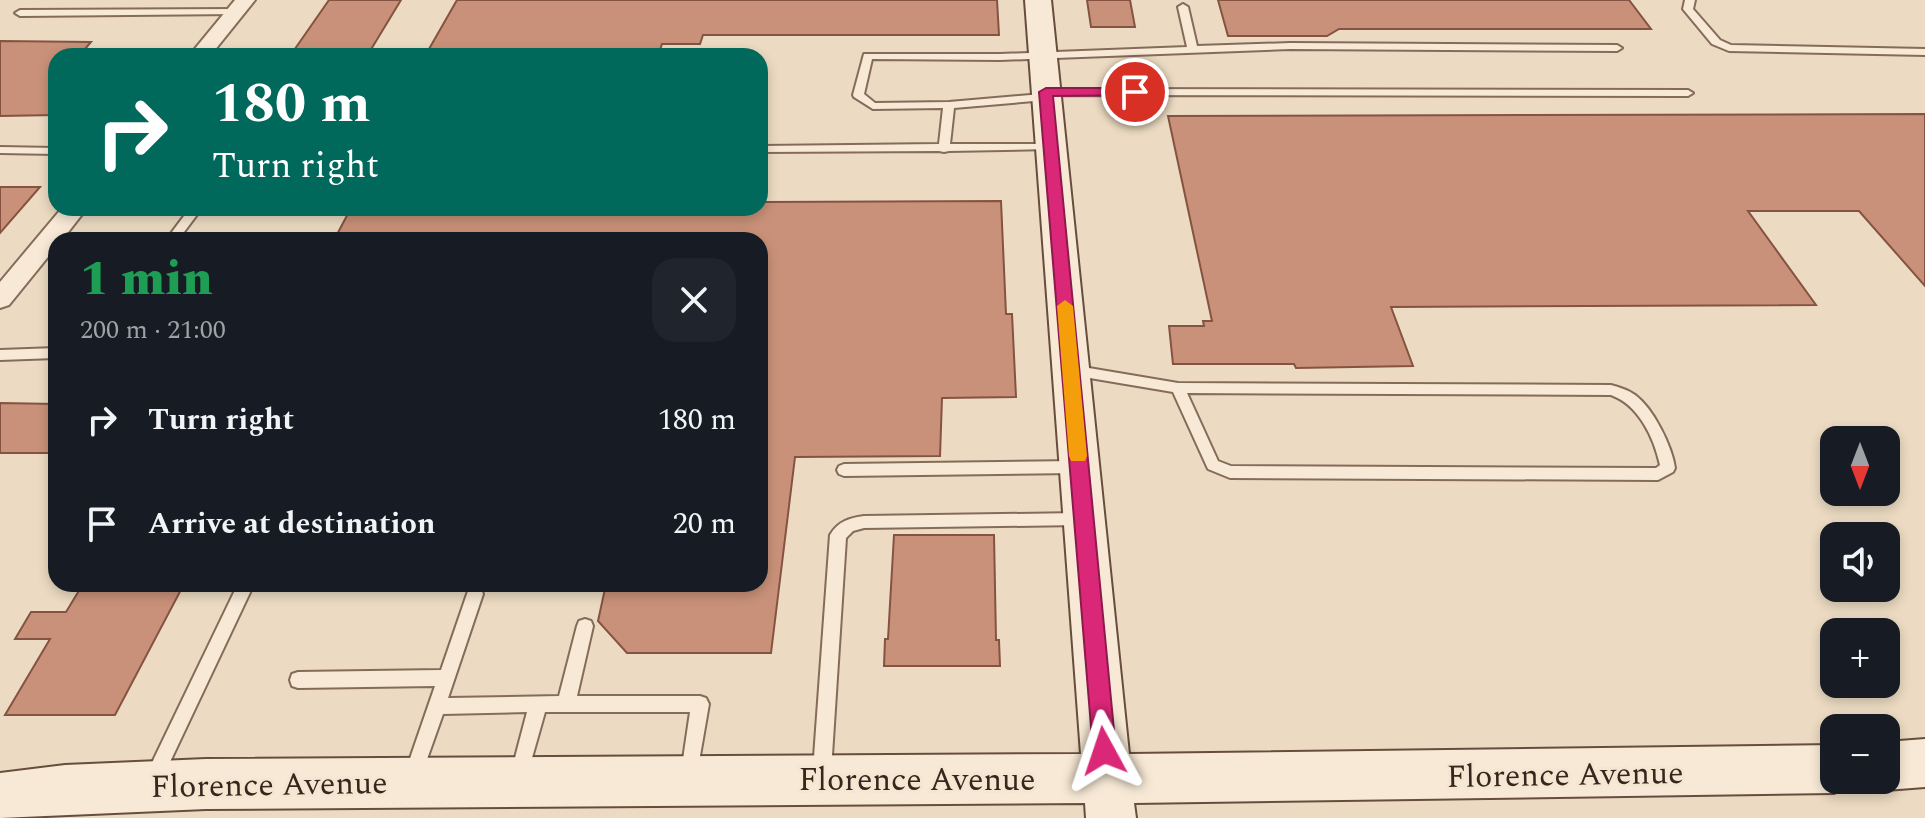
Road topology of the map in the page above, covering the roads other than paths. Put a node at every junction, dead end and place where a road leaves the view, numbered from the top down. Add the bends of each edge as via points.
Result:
1 (1038, 0) edge
2 (1690, 0) edge
3 (240, 6) edge
4 (1183, 7) dead end
5 (20, 13) dead end
6 (206, 48) edge
7 (1617, 48) dead end
8 (1193, 50) junction
9 (1925, 52) edge
10 (1042, 54) junction
11 (1688, 93) dead end
12 (1046, 94) junction
13 (949, 105) junction
14 (1051, 146) junction
15 (768, 149) edge
16 (944, 149) junction
17 (0, 150) edge
18 (48, 151) edge
19 (68, 216) edge
20 (55, 232) edge
21 (48, 241) edge
22 (0, 299) edge
23 (48, 353) edge
24 (0, 355) edge
25 (1071, 369) junction
26 (1178, 388) junction
27 (1079, 467) junction
28 (844, 470) dead end
29 (1084, 519) junction
30 (242, 592) edge
31 (475, 594) dead end
32 (585, 626) dead end
33 (446, 678) junction
34 (298, 680) dead end
35 (538, 704) junction
36 (566, 704) junction
37 (436, 706) junction
38 (1925, 763) edge
39 (1900, 765) edge
40 (1820, 770) edge
41 (822, 780) junction
42 (411, 781) junction
43 (518, 781) junction
44 (689, 781) junction
45 (150, 786) junction
46 (0, 798) edge
47 (1109, 798) edge

1 - 10 main road
2 - 9 lane via 1688,9 1716,42 1729,48
3 - 5 lane
3 - 6 street
4 - 8 lane
7 - 8 lane
8 - 10 lane
10 - 12 main road
10 - 13 lane via 868,56 858,95 873,106
11 - 12 lane
12 - 13 lane
12 - 14 main road
13 - 16 lane
14 - 16 lane
14 - 25 main road
15 - 16 lane
17 - 18 lane
19 - 20 street
21 - 22 street
23 - 24 lane
25 - 26 lane
25 - 27 main road
26 - 26 lane via 1611,390 1637,401 1668,468 1658,474 1230,472 1213,465
27 - 28 lane
27 - 29 main road
29 - 41 lane via 864,522 849,525 838,535
29 - 47 main road
30 - 45 lane
31 - 33 lane
32 - 36 lane
33 - 34 lane
33 - 37 lane
35 - 36 lane
35 - 37 lane
35 - 43 lane
36 - 44 lane via 700,704
37 - 42 lane
38 - 39 main road
40 - 47 main road, Florence Avenue
41 - 44 main road, Florence Avenue
41 - 47 main road, Florence Avenue
42 - 43 main road, Florence Avenue
42 - 45 main road, Florence Avenue
43 - 44 main road, Florence Avenue
45 - 46 main road, Florence Avenue

